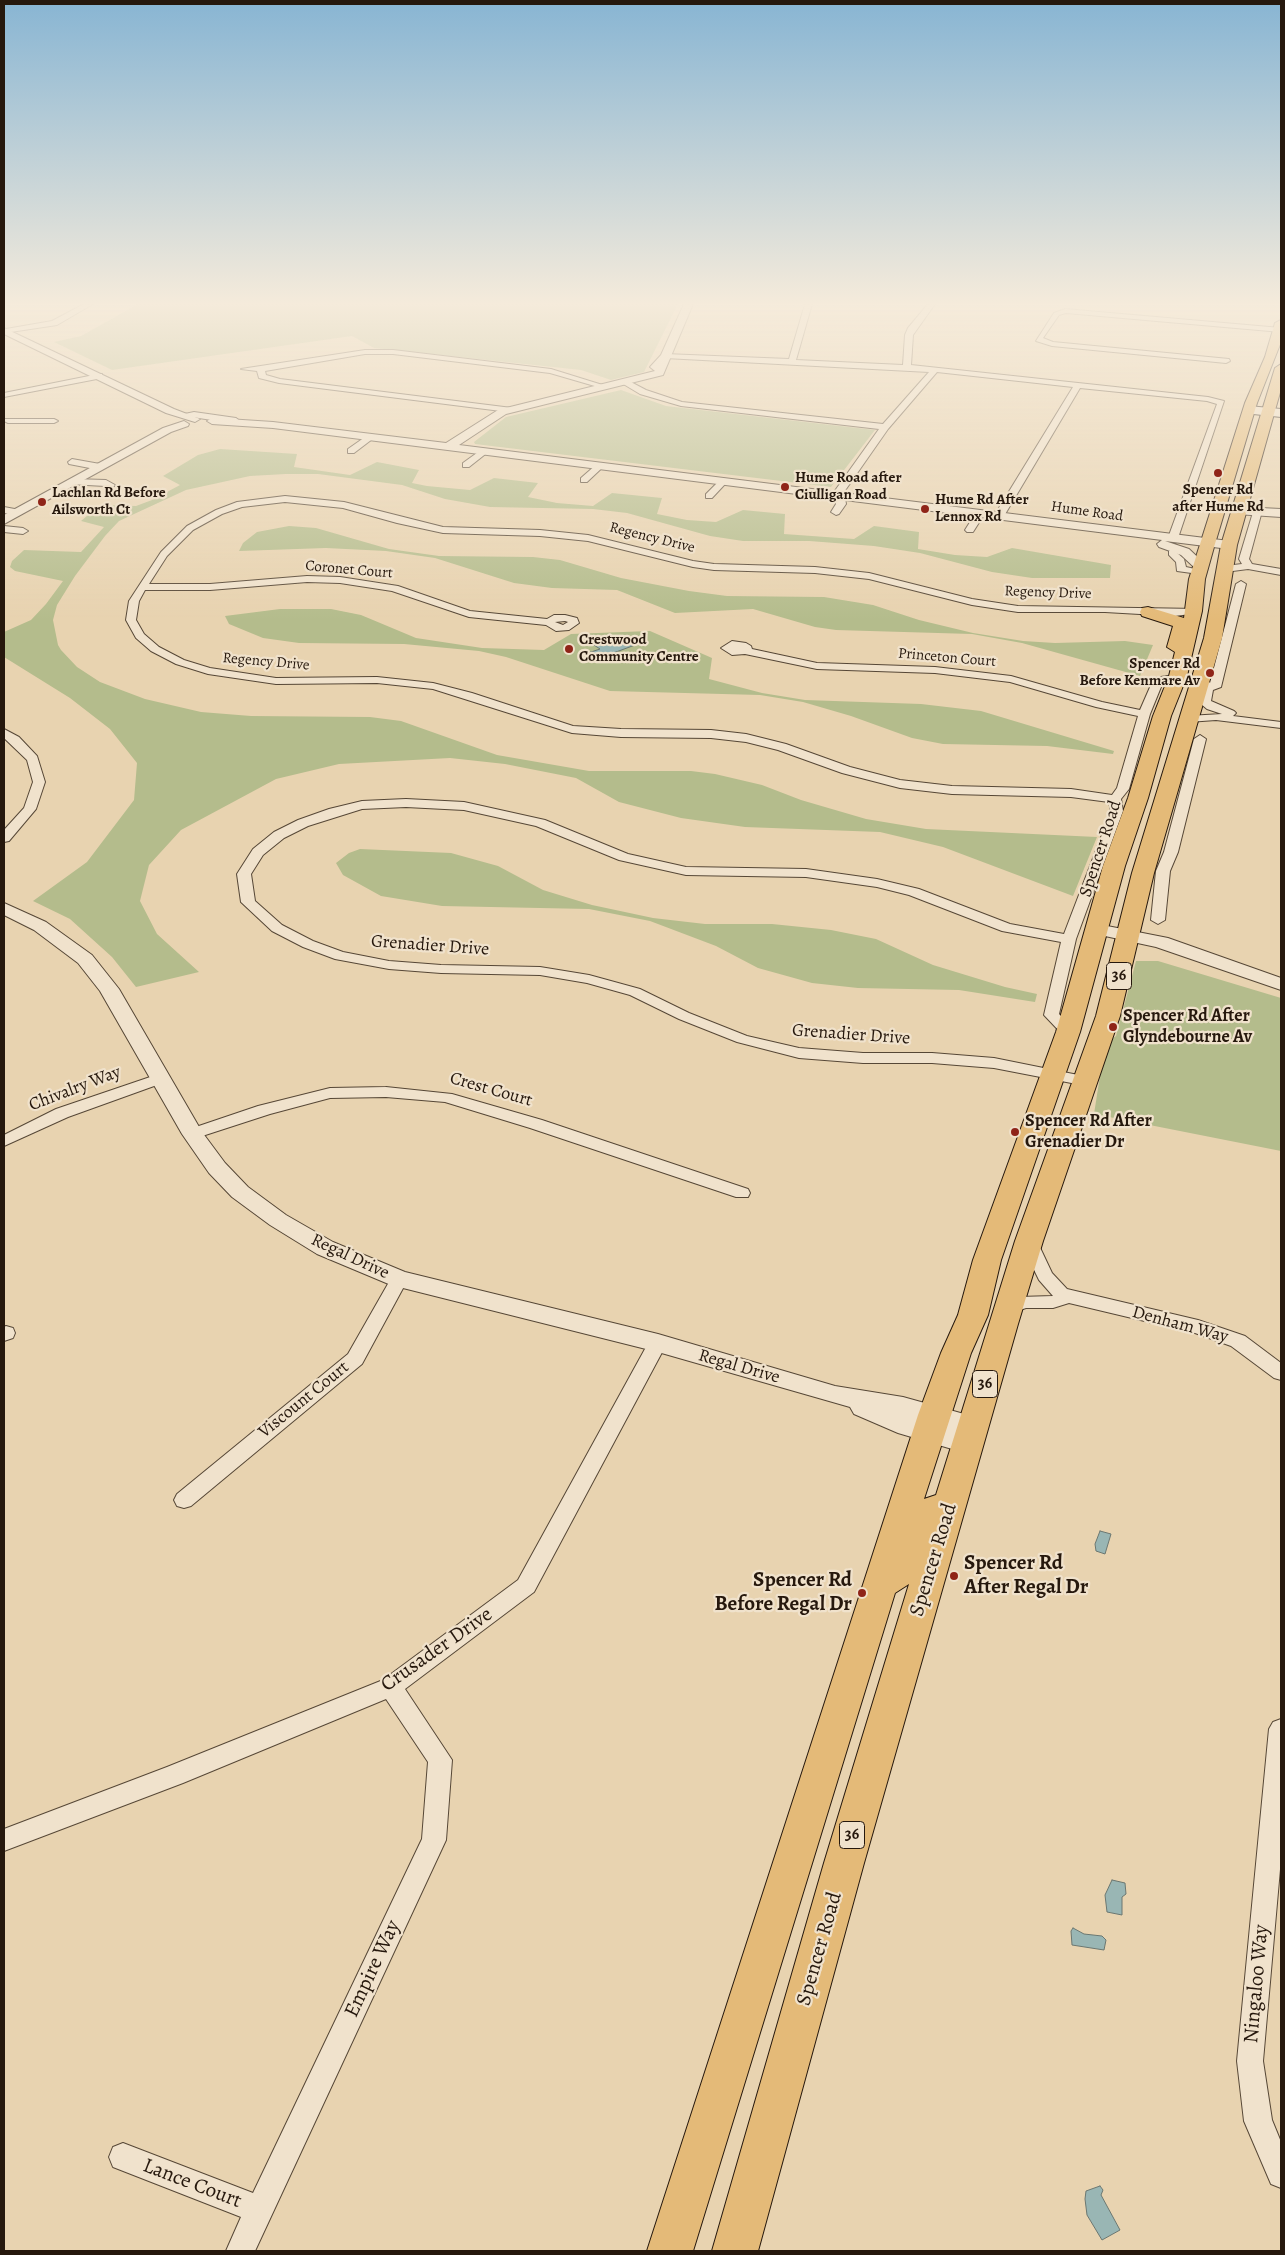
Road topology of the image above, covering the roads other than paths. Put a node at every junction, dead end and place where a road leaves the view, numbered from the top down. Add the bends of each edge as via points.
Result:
1 (166, 409) edge
2 (503, 409) edge
3 (512, 409) edge
4 (727, 409) edge
5 (901, 409) edge
6 (1063, 409) edge
7 (1219, 409) edge
8 (1249, 409) edge
9 (1275, 409) edge
10 (509, 410) junction
11 (4, 411) edge
12 (54, 421) dead end
13 (6, 422) edge
14 (188, 422) junction
15 (241, 423) junction
16 (885, 427) junction
17 (371, 437) junction
18 (452, 447) junction
19 (351, 451) dead end
20 (484, 452) junction
21 (1255, 457) junction
22 (72, 462) dead end
23 (466, 465) dead end
24 (600, 466) junction
25 (100, 467) junction
26 (584, 480) dead end
27 (72, 482) junction
28 (723, 482) junction
29 (93, 484) dead end
30 (1224, 493) junction
31 (709, 496) dead end
32 (840, 496) junction
33 (1240, 507) junction
34 (4, 510) edge
35 (1257, 511) junction
36 (1281, 511) edge
37 (17, 512) junction
38 (836, 512) dead end
39 (980, 513) junction
40 (999, 516) junction
41 (4, 520) edge
42 (4, 528) edge
43 (970, 530) dead end
44 (23, 531) dead end
45 (1130, 534) junction
46 (1144, 538) junction
47 (1173, 538) junction
48 (1207, 545) junction
49 (1172, 553) dead end
50 (1230, 562) junction
51 (1248, 566) junction
52 (1200, 569) junction
53 (1281, 572) edge
54 (141, 587) junction
55 (1148, 612) joint
56 (1186, 616) junction
57 (549, 622) dead end
58 (746, 651) dead end
59 (1216, 654) junction
60 (1193, 677) junction
61 (1153, 715) junction
62 (1253, 721) junction
63 (1281, 726) edge
64 (1194, 729) junction
65 (4, 733) edge
66 (1115, 799) junction
67 (4, 838) edge
68 (1153, 872) junction
69 (4, 908) edge
70 (1158, 920) dead end
71 (1086, 936) junction
72 (1127, 941) junction
73 (1281, 984) edge
74 (1053, 1073) junction
75 (162, 1078) junction
76 (1087, 1081) junction
77 (194, 1134) junction
78 (4, 1141) edge
79 (1062, 1152) junction
80 (742, 1193) dead end
81 (1029, 1241) junction
82 (987, 1260) junction
83 (399, 1279) junction
84 (1069, 1297) junction
85 (1008, 1308) junction
86 (658, 1343) junction
87 (1281, 1373) edge
88 (932, 1423) junction
89 (971, 1435) junction
90 (184, 1500) dead end
91 (950, 1508) junction
92 (880, 1585) junction
93 (390, 1687) junction
94 (1281, 1729) edge
95 (4, 1840) edge
96 (123, 2157) dead end
97 (1281, 2174) edge
98 (260, 2210) junction
99 (735, 2244) edge
100 (240, 2251) edge
101 (670, 2251) edge

1 - 14 street, Hume Road
2 - 10 street
3 - 10 street
4 - 16 street
5 - 16 street
6 - 40 street
7 - 47 street
8 - 30 main road, Spencer Road / 36
9 - 21 main road, Spencer Road / 36
10 - 18 street
11 - 13 street
12 - 13 street
14 - 15 street, Hume Road
14 - 15 street via 194,414
14 - 25 street
15 - 17 street, Hume Road
16 - 32 street via 839,492
17 - 18 street, Hume Road
17 - 19 street
18 - 20 street, Hume Road
20 - 23 street
20 - 24 street, Hume Road
21 - 30 main road via 1243,458 1233,488
21 - 33 main road, Spencer Road / 36
22 - 25 street
24 - 26 street
24 - 28 street, Hume Road
25 - 27 street
27 - 29 street
27 - 37 street
28 - 31 street
28 - 32 street, Hume Road
30 - 48 main road, Spencer Road / 36
32 - 38 street via 841,504
32 - 39 street, Hume Road
33 - 35 street
33 - 36 street
33 - 50 main road, Spencer Road / 36
34 - 37 street
35 - 36 street
35 - 51 street via 1244,559
37 - 41 street
39 - 40 street, Hume Road
39 - 43 street
40 - 45 street, Hume Road
42 - 44 street
45 - 46 street, Hume Road
45 - 47 street, Hume Road
46 - 48 street, Hume Road
46 - 52 street, Hume Road via 1185,552
47 - 48 street, Hume Road
48 - 50 street, Hume Road
48 - 52 main road, Spencer Road / 36
49 - 52 street via 1181,561 1182,569
50 - 51 street
50 - 56 main road via 1216,576 1210,611 1203,617
50 - 59 main road, Spencer Road / 36 via 1213,638
51 - 53 street
52 - 56 main road, Spencer Road / 36
54 - 55 street, Regency Drive via 164,554 190,528 240,504 285,499 344,505 443,530 588,538 714,567 815,570 869,576 1018,610
54 - 57 street, Coronet Court via 340,580 394,588 469,614
54 - 66 street, Regency Drive via 134,601 131,620 140,636 155,649 180,662 208,671 276,681 377,680 434,686 572,729 746,738 900,784 952,790 1071,793
55 - 56 main road
56 - 60 main road, Spencer Road / 36
58 - 61 street, Princeton Court via 817,666 935,670 1011,679
59 - 60 main road, Spencer Road / 36
59 - 61 main road via 1193,652 1176,706
60 - 61 main road, Spencer Road / 36
60 - 62 street via 1208,688 1205,702 1211,707
60 - 64 main road, Spencer Road / 36
61 - 66 street, Spencer Road
61 - 71 main road, Spencer Road / 36 via 1138,798
62 - 63 street
62 - 64 street via 1216,717
64 - 68 main road, Spencer Road / 36 via 1186,758 1163,811
65 - 67 street via 33,759 39,782 30,809
66 - 71 street, Spencer Road via 1117,811 1094,878
68 - 70 street, Spencer Road
68 - 72 main road, Spencer Road / 36
69 - 75 street, Regal Drive via 40,926 85,959 109,989
71 - 72 street
71 - 74 main road, Spencer Road / 36 via 1068,1032
71 - 74 street, Grenadier Drive via 1007,928 914,892 877,883 806,873 686,871 633,859 540,823 464,806 362,805 333,812 279,835 258,852 244,874 248,902 277,928 340,956 389,966 540,971 589,979 635,992 742,1039 799,1053 949,1059
72 - 73 street via 1157,953 1198,956
72 - 76 main road, Spencer Road / 36
74 - 76 street, Grenadier Drive
74 - 82 main road, Spencer Road / 36
75 - 77 street, Regal Drive
75 - 78 street, Chivalry Way via 62,1113
76 - 79 main road, Spencer Road / 36
77 - 80 street, Crest Court via 264,1110 330,1093 446,1096
77 - 83 street, Regal Drive via 240,1192 278,1220 325,1248
79 - 81 main road, Spencer Road / 36
79 - 82 main road via 1053,1144 1043,1146 1005,1249
81 - 84 street, Denham Way via 1045,1276
81 - 85 main road, Spencer Road / 36
82 - 88 main road, Spencer Road / 36 via 973,1315
83 - 86 street, Regal Drive
83 - 90 street, Viscount Court via 355,1359
84 - 85 street, Denham Way via 1053,1302 1025,1302
84 - 87 street, Denham Way via 1198,1327 1238,1341
85 - 89 main road, Spencer Road / 36
86 - 88 street, Regal Drive via 836,1395 898,1423
86 - 93 street, Crusader Drive via 526,1586
88 - 89 street, Regal Drive
88 - 92 main road, Spencer Road / 36
89 - 91 main road, Spencer Road / 36
91 - 92 main road via 936,1508 928,1515 911,1564
91 - 99 main road, Spencer Road / 36
92 - 101 main road, Spencer Road / 36
93 - 95 street, Crusader Drive via 175,1775
93 - 98 street, Empire Way via 440,1760 434,1840
94 - 97 street, Ningaloo Way via 1250,2061 1258,2121
96 - 98 street, Lance Court
98 - 100 street, Empire Way

